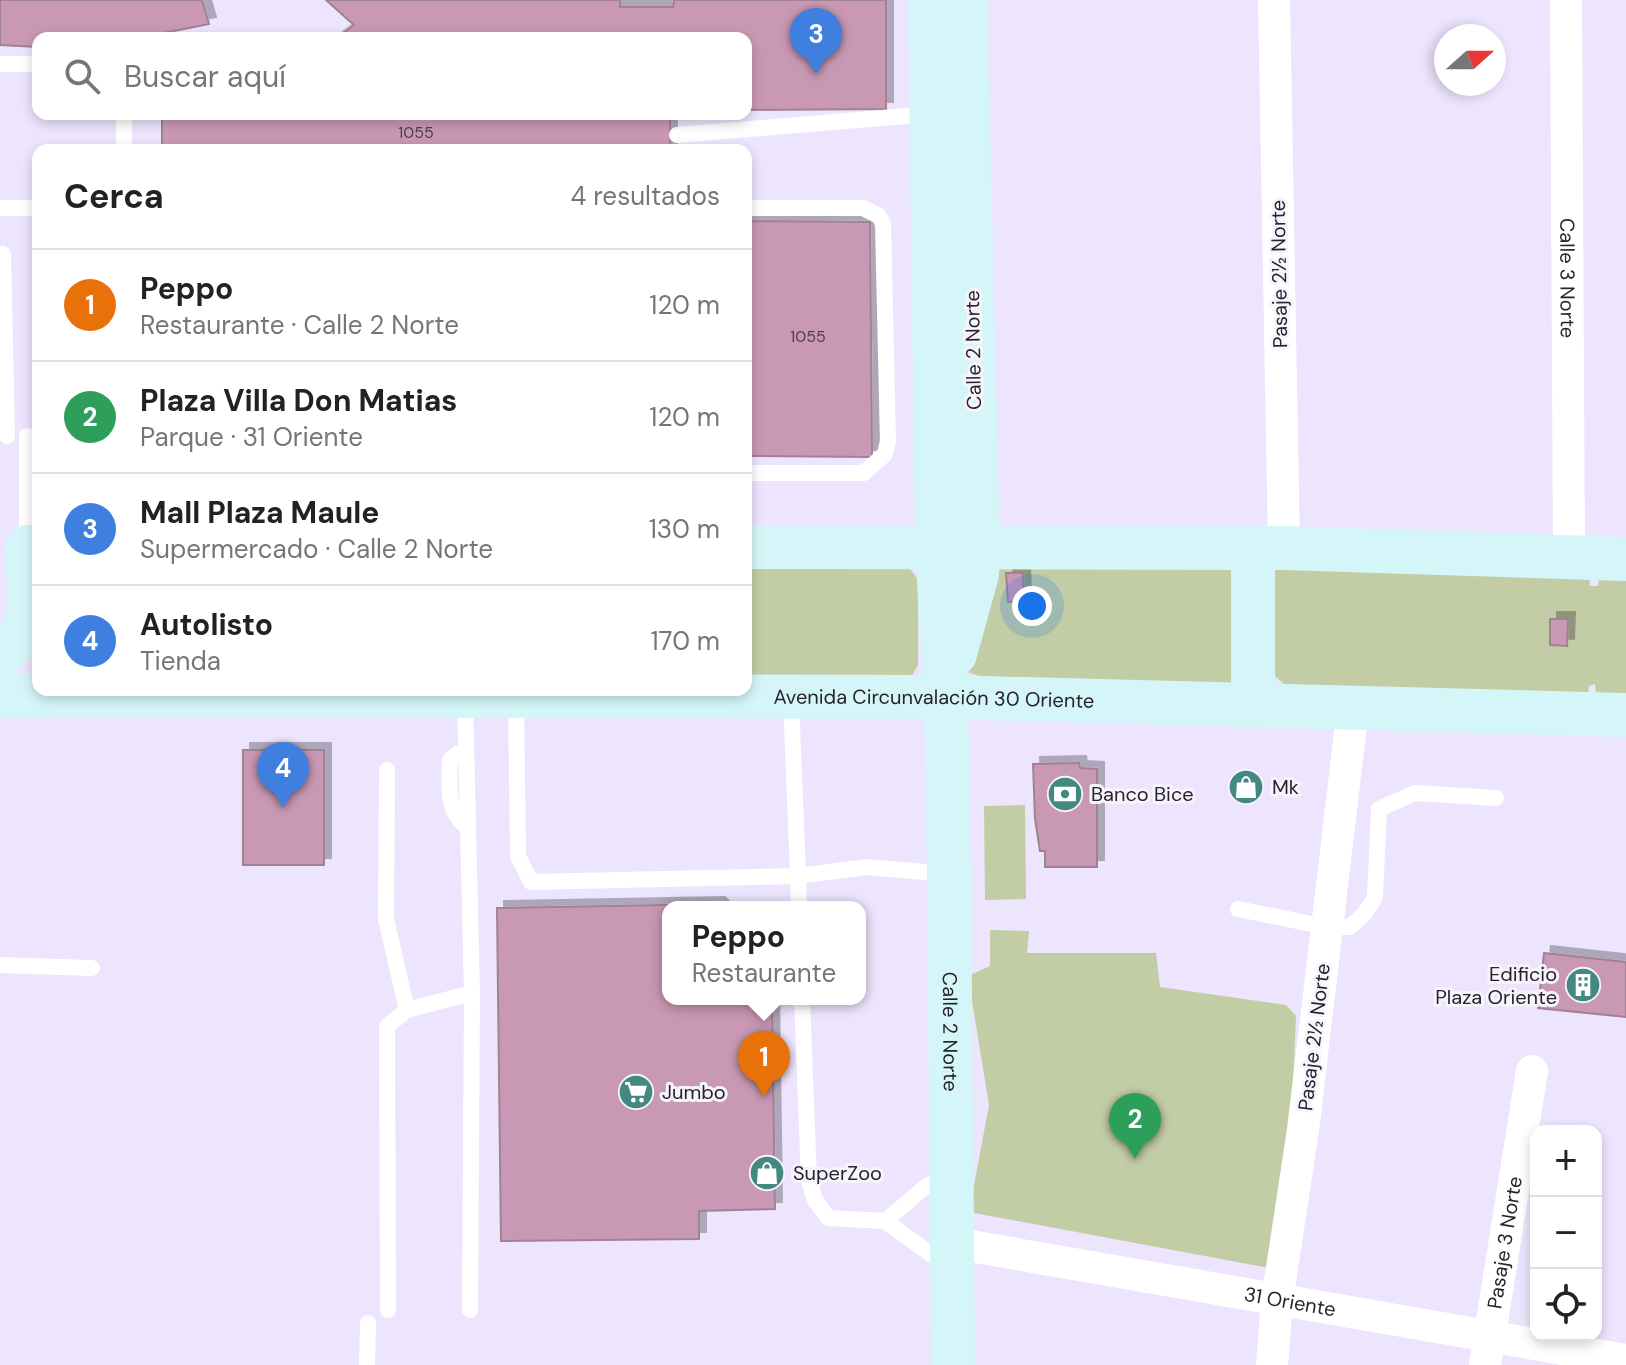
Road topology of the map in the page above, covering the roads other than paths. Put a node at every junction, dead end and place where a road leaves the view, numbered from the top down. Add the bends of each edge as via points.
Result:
1 (930, 0) edge
2 (965, 0) edge
3 (1274, 0) edge
4 (1566, 0) edge
5 (0, 64) edge
6 (32, 64) edge
7 (931, 114) junction
8 (124, 120) edge
9 (677, 135) dead end
10 (124, 144) edge
11 (0, 208) edge
12 (32, 208) edge
13 (752, 208) edge
14 (3, 254) dead end
15 (4, 436) edge
16 (32, 436) edge
17 (752, 473) edge
18 (22, 547) edge
19 (752, 547) edge
20 (957, 548) junction
21 (1268, 548) junction
22 (1569, 557) junction
23 (1626, 559) edge
24 (0, 654) edge
25 (0, 695) edge
26 (32, 695) edge
27 (752, 695) edge
28 (410, 696) edge
29 (695, 696) edge
30 (465, 697) junction
31 (791, 697) junction
32 (946, 697) junction
33 (1253, 703) junction
34 (1353, 708) junction
35 (1626, 715) edge
36 (517, 716) junction
37 (387, 770) dead end
38 (1496, 798) dead end
39 (949, 874) junction
40 (798, 876) junction
41 (799, 901) edge
42 (1238, 909) dead end
43 (1327, 927) junction
44 (0, 965) edge
45 (92, 968) dead end
46 (472, 993) junction
47 (802, 1005) edge
48 (407, 1010) junction
49 (1532, 1071) dead end
50 (950, 1176) junction
51 (885, 1221) junction
52 (953, 1258) junction
53 (1277, 1301) junction
54 (388, 1310) dead end
55 (470, 1310) dead end
56 (368, 1323) dead end
57 (1487, 1351) edge
58 (1626, 1360) edge
59 (367, 1365) edge
60 (953, 1365) edge
61 (1272, 1365) edge

1 - 7 main road, Calle 2 Norte
2 - 20 main road, Calle 2 Norte
3 - 21 street, Pasaje 2½ Norte
4 - 22 street, Calle 3 Norte
5 - 6 lane
7 - 9 lane
7 - 20 main road, Calle 2 Norte
8 - 10 lane
11 - 12 lane
13 - 17 lane via 863,208 879,216 888,441 885,454 864,473
14 - 15 lane
15 - 16 lane
16 - 18 lane
18 - 24 main road via 25,629 13,647
19 - 20 main road
20 - 21 main road
20 - 32 main road, Calle 2 Norte via 977,574
21 - 22 main road
21 - 33 main road
22 - 23 main road
25 - 26 main road, Avenida Circunvalación 30 Oriente
27 - 31 main road, Avenida Circunvalación 30 Oriente
28 - 30 main road, Avenida Circunvalación 30 Oriente
29 - 36 main road, Avenida Circunvalación 30 Oriente
30 - 36 main road, Avenida Circunvalación 30 Oriente
30 - 46 lane via 466,753 450,760 449,780 452,808 467,827
31 - 32 main road, Avenida Circunvalación 30 Oriente
31 - 40 lane
32 - 33 main road, Avenida Circunvalación 30 Oriente
32 - 39 main road, Calle 2 Norte
33 - 34 main road, Avenida Circunvalación 30 Oriente
34 - 35 main road, Avenida Circunvalación 30 Oriente
34 - 43 street, Pasaje 2½ Norte
36 - 40 lane via 518,856 531,882
37 - 48 lane via 386,919
38 - 43 lane via 1415,793 1379,809 1375,897 1350,927
39 - 40 lane via 867,867
39 - 50 main road, Calle 2 Norte
40 - 41 lane
42 - 43 lane
43 - 53 street, Pasaje 2½ Norte
44 - 45 lane
46 - 48 lane
46 - 55 lane
47 - 51 lane via 809,1181 815,1200 828,1218
48 - 54 lane via 387,1026
49 - 57 street, Pasaje 3 Norte
50 - 51 lane via 925,1187
50 - 52 main road, Calle 2 Norte
51 - 52 lane
52 - 53 street, 31 Oriente
52 - 60 main road, Calle 2 Norte
53 - 57 street, 31 Oriente
53 - 61 street, Pasaje 2½ Norte
56 - 59 lane
57 - 58 street, 31 Oriente

